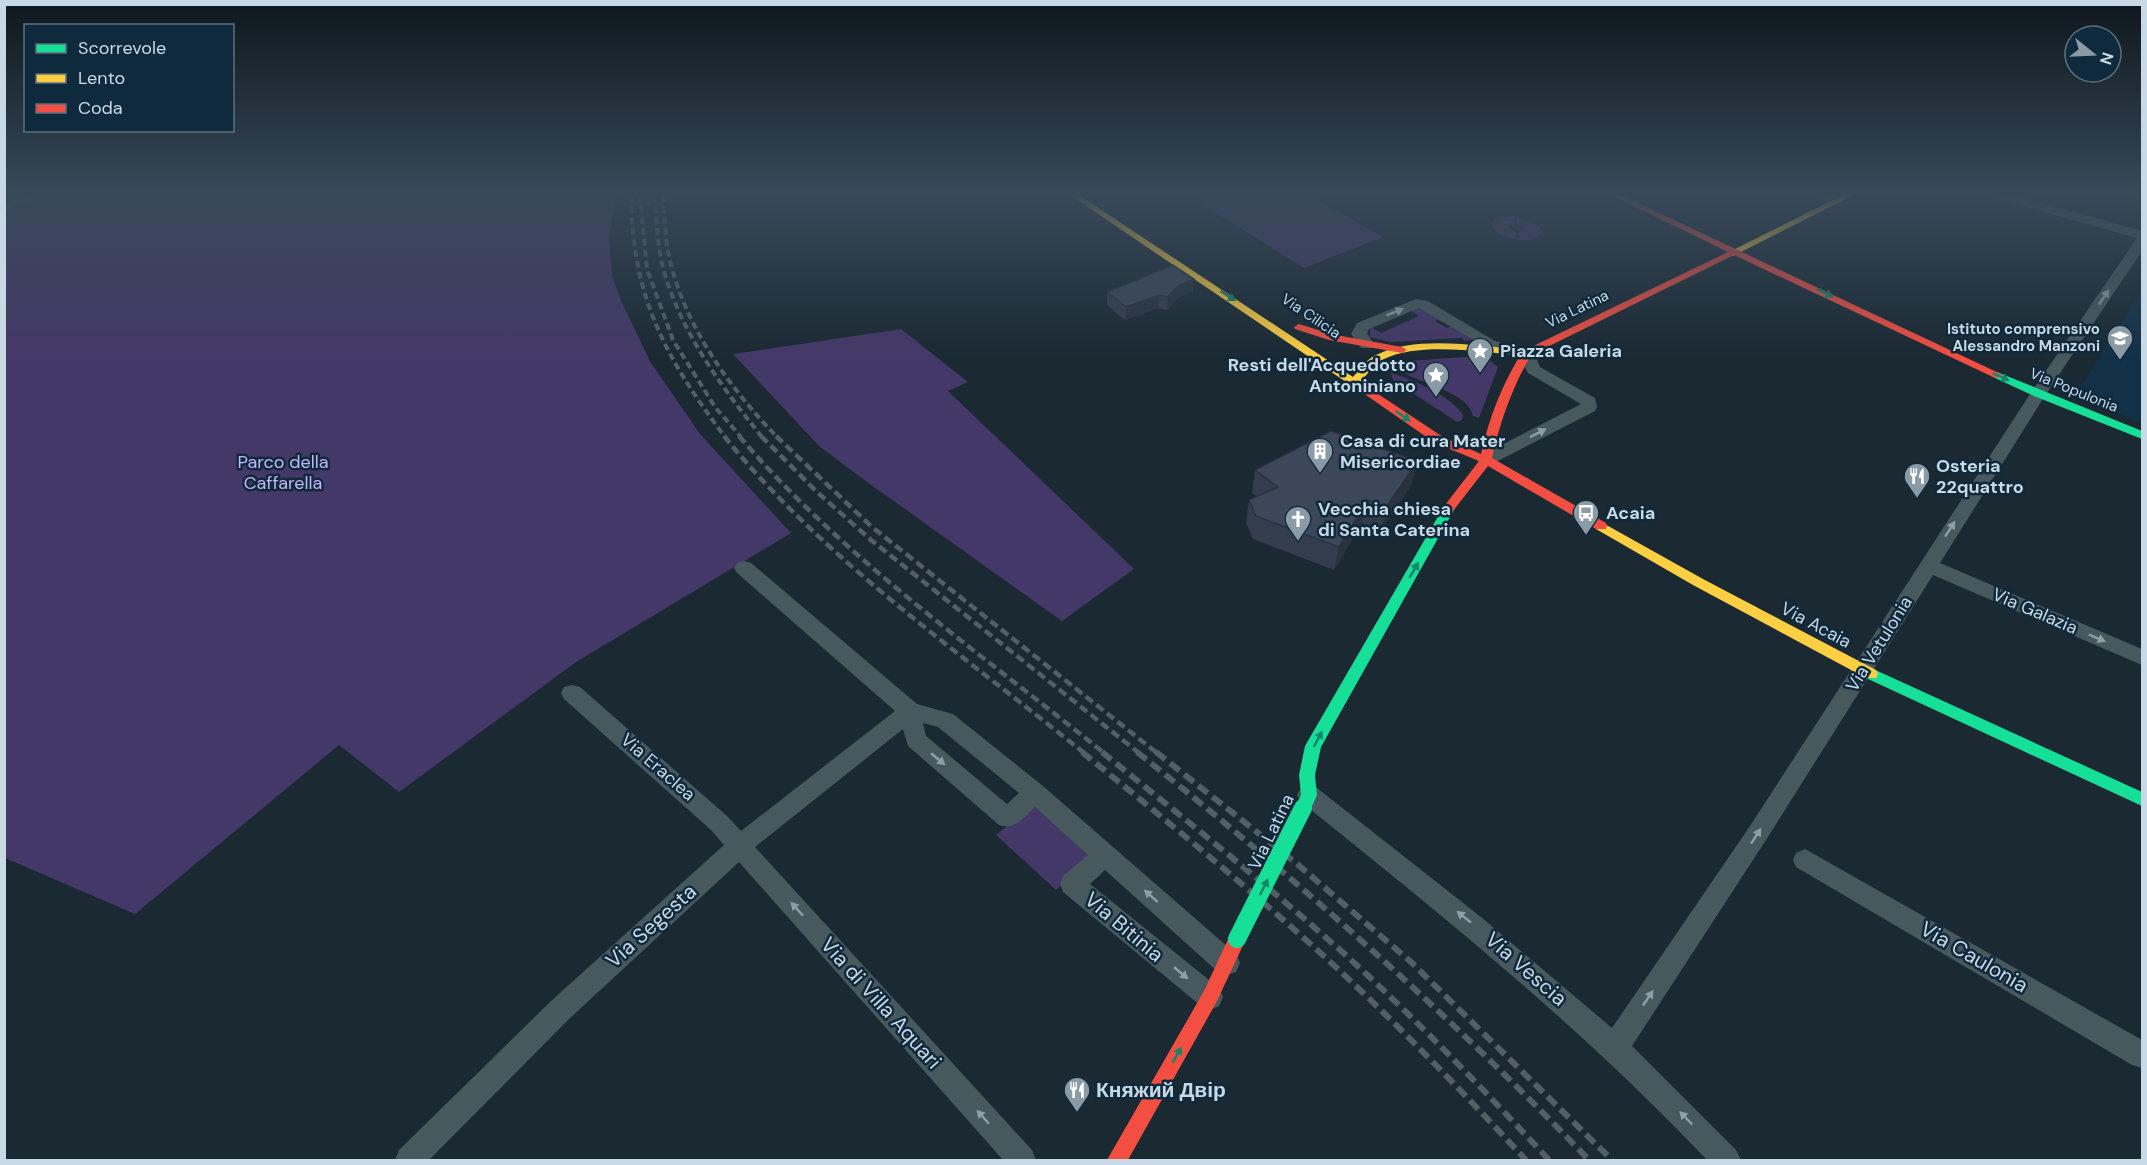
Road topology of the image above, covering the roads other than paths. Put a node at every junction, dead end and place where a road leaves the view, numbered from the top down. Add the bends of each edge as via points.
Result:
1 (1157, 249) edge
2 (2136, 249) edge
3 (1734, 250) joint
4 (1367, 345) junction
5 (1407, 350) junction
6 (1334, 351) dead end
7 (1527, 353) junction
8 (1350, 362) dead end
9 (1365, 372) junction
10 (1379, 381) dead end
11 (1354, 384) junction
12 (2038, 394) junction
13 (2142, 435) edge
14 (1462, 437) dead end
15 (1485, 460) junction
16 (1927, 565) junction
17 (744, 568) dead end
18 (2142, 657) edge
19 (1863, 670) junction
20 (572, 693) dead end
21 (910, 711) junction
22 (1035, 793) junction
23 (2142, 799) edge
24 (1306, 802) junction
25 (740, 845) junction
26 (1105, 855) junction
27 (1805, 860) dead end
28 (1227, 963) junction
29 (1210, 997) junction
30 (1615, 1047) junction
31 (2142, 1055) edge
32 (409, 1161) edge
33 (1022, 1161) edge
34 (1117, 1161) edge
35 (1726, 1161) edge

1 -> 11 street, Via Cilicia
12 -> 2 street, Via Vetulonia
3 - 7 street, Via Latina
3 -> 12 street, Via Populonia
4 - 5 street
4 - 6 street, Via Cilicia via 1329,338 1294,324
4 -> 7 street via 1359,334 1362,326 1416,303 1490,344
5 - 7 street via 1463,348
5 - 9 street via 1386,354
7 - 15 street via 1493,426
15 -> 7 street via 1589,407 1589,402 1534,370
8 - 9 street, Via Cilicia
9 - 10 street, Via Cilicia
9 - 11 street
11 -> 15 street via 1438,440
12 - 13 street, Via Populonia
16 -> 12 street, Via Vetulonia
14 - 15 street
15 - 19 street, Via Acaia via 1698,582
24 -> 15 street, Via Latina via 1313,746 1454,500
16 -> 18 street, Via Galazia
16 - 19 street, Via Vetulonia
17 - 21 street
19 - 23 street, Via Acaia
30 -> 19 street, Via Vetulonia
20 - 25 street, Via Eraclea via 703,807
21 - 22 street via 945,720
21 -> 22 street via 916,740 1007,818
21 - 25 street, Via Segesta
22 - 26 street
28 -> 24 street, Via Latina, bridge
30 -> 24 street, Via Vescia via 1483,932
25 - 32 street, Via Segesta via 560,1010
33 -> 25 street, Via di Villa Aquari
28 -> 26 street
26 -> 29 street, Via Bitinia via 1072,884
27 - 31 street, Via Caulonia
28 - 29 street, Via Latina
34 -> 29 street, Via Latina
35 -> 30 street, Via Vescia

